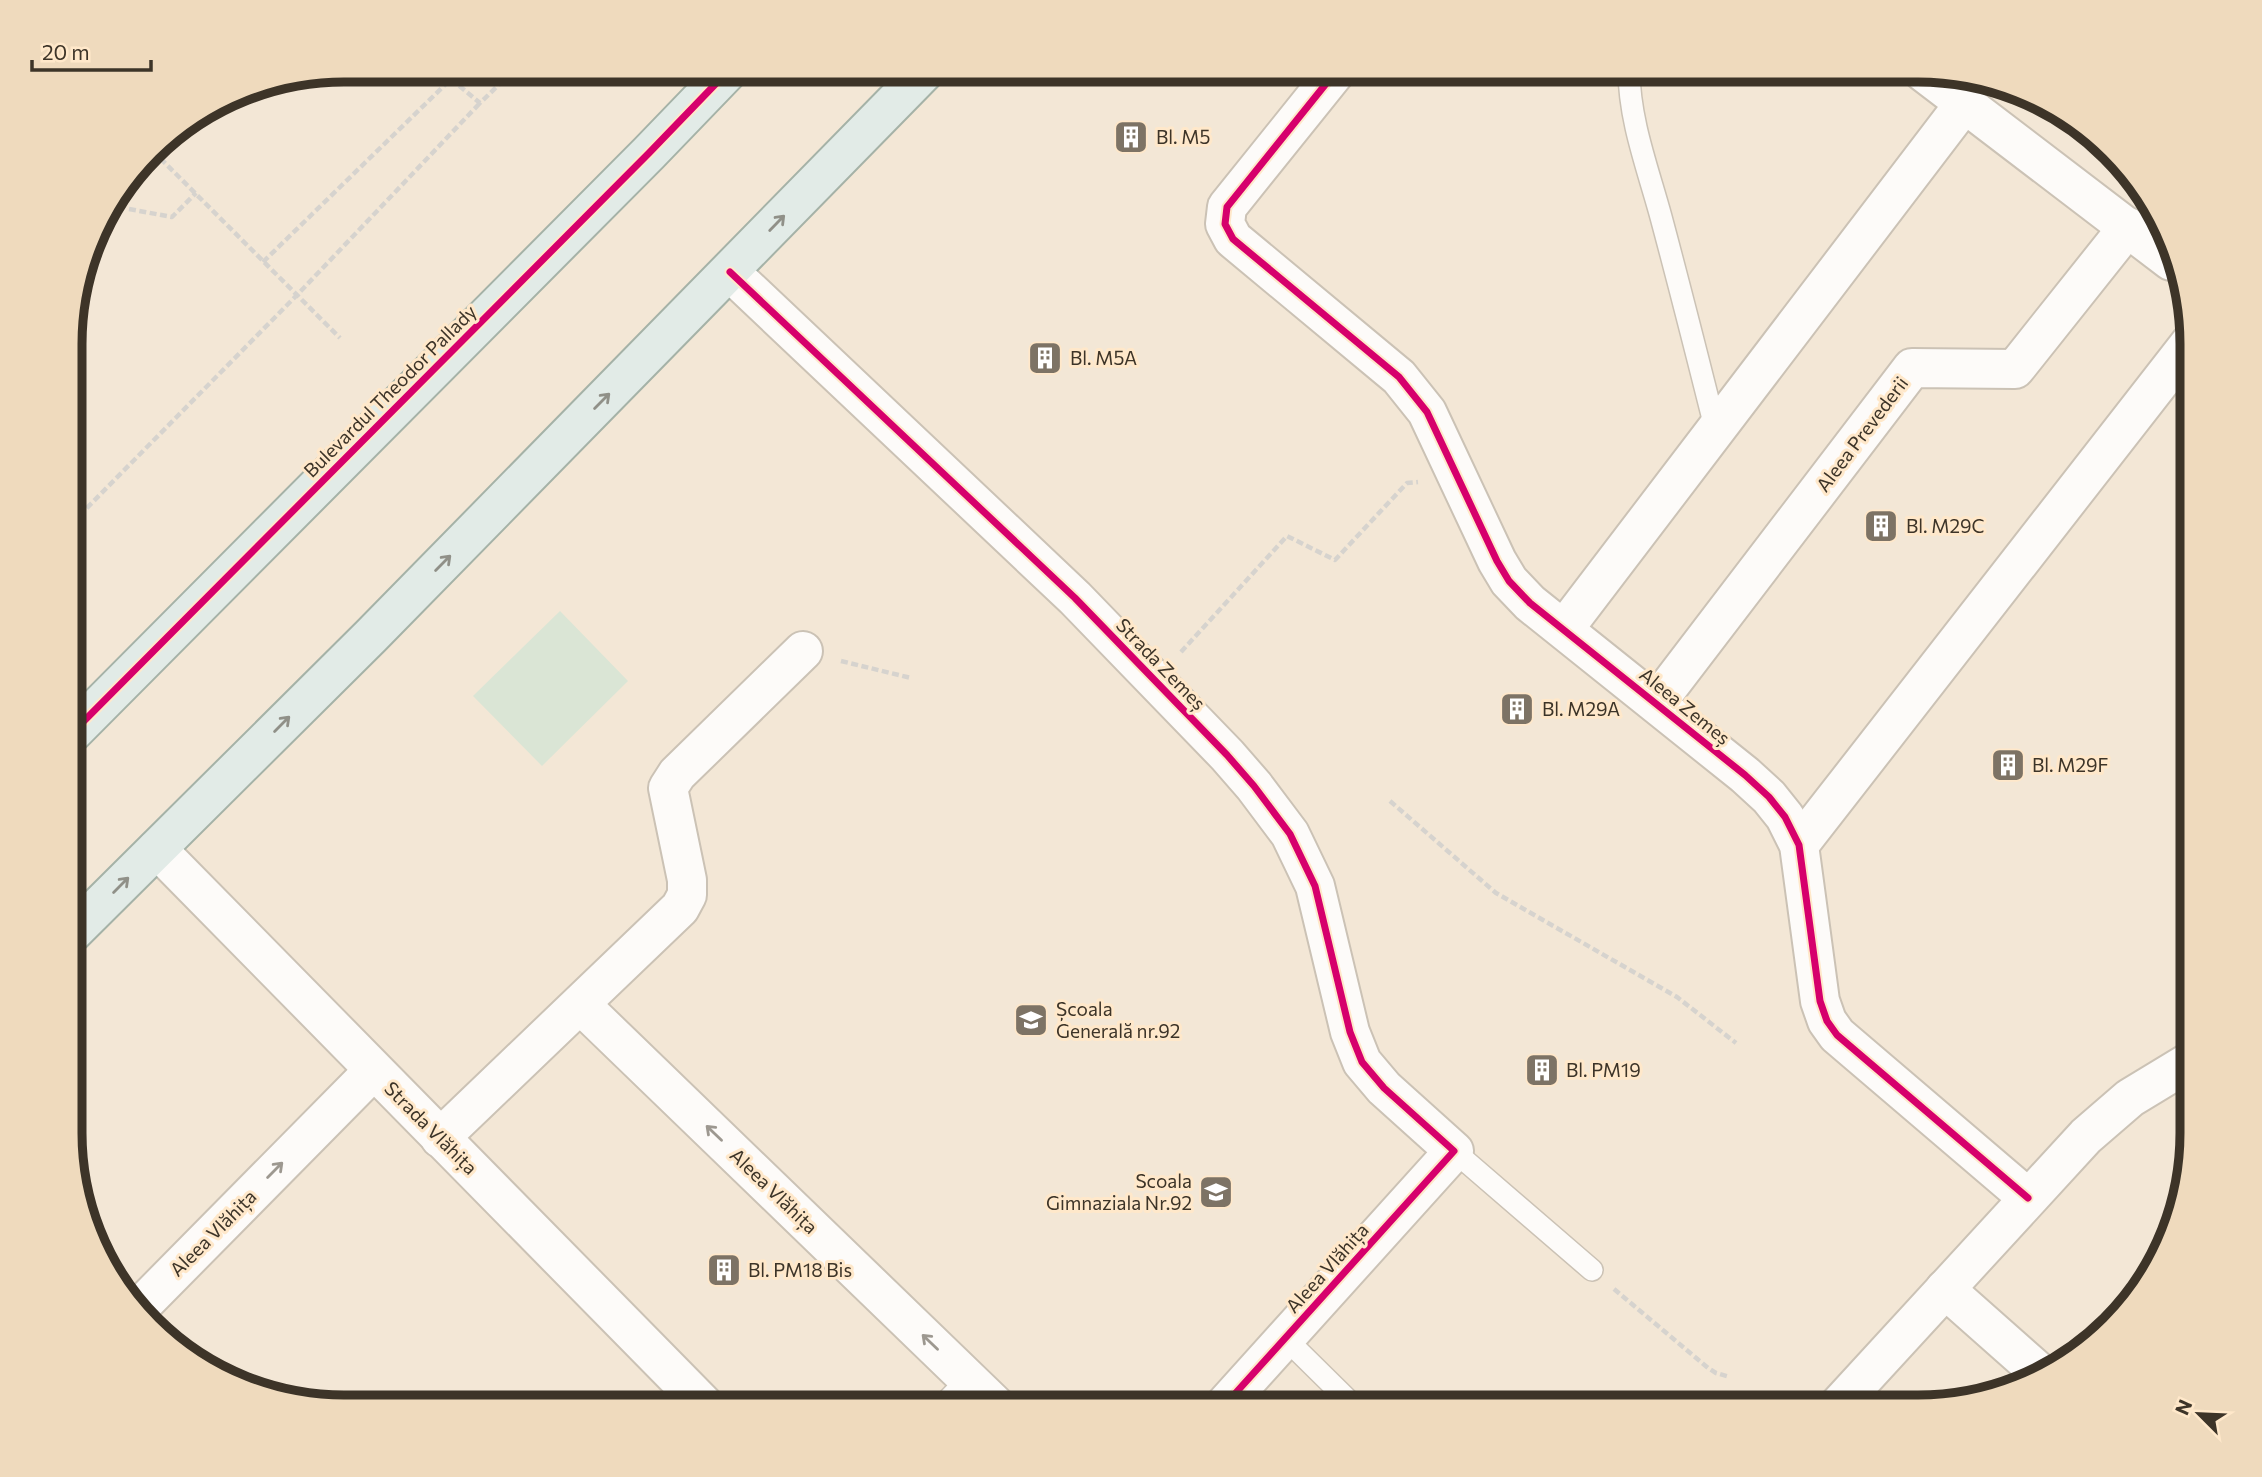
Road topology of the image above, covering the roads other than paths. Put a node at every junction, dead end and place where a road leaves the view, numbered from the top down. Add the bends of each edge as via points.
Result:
1 (717, 82) edge
2 (914, 82) edge
3 (1327, 82) edge
4 (1629, 82) edge
5 (1938, 83) edge
6 (1964, 104) junction
7 (2128, 227) junction
8 (2164, 256) edge
9 (730, 272) junction
10 (2180, 356) edge
11 (1716, 431) junction
12 (1564, 629) junction
13 (803, 651) road end
14 (1657, 702) junction
15 (82, 723) edge
16 (1799, 845) junction
17 (156, 849) junction
18 (82, 923) edge
19 (581, 1005) junction
20 (2180, 1068) edge
21 (373, 1071) junction
22 (440, 1138) junction
23 (1454, 1151) junction
24 (2028, 1199) junction
25 (1592, 1270) road end
26 (1945, 1289) junction
27 (145, 1302) edge
28 (1284, 1338) junction
29 (2034, 1368) edge
30 (968, 1379) junction
31 (694, 1395) edge
32 (953, 1395) edge
33 (985, 1395) edge
34 (1234, 1395) edge
35 (1343, 1395) edge
36 (1848, 1395) edge

1 - 15 main road, Bulevardul Theodor Pallady
9 -> 2 main road
3 - 12 street, Aleea Zemeș via 1227,207 1225,224 1233,239 1399,377 1427,412 1509,581
4 - 11 lane via 1637,131
5 - 6 street
6 - 7 street
6 - 11 street
7 - 8 street
7 - 14 street, Aleea Prevederii via 2015,369 1912,368
17 -> 9 main road
9 - 23 street, Strada Zemeș via 1075,598 1254,786 1290,834 1315,886 1350,1031 1362,1062
10 - 16 street
11 - 12 street
12 - 14 street, Aleea Zemeș
13 - 19 street via 668,788 687,895 680,908
14 - 16 street, Aleea Zemeș via 1769,797
16 - 24 street, Aleea Zemeș via 1820,1001 1827,1021
18 -> 17 main road
17 - 21 street, Strada Vlăhița
19 - 22 street
30 -> 19 street, Aleea Vlăhița
20 - 24 street via 2130,1098 2086,1136
21 - 22 street, Strada Vlăhița
27 -> 21 street, Aleea Vlăhița
22 - 31 street, Strada Vlăhița
23 - 25 lane
23 - 28 street, Aleea Vlăhița
24 - 26 street
26 - 29 street
26 - 36 street
28 - 34 street, Aleea Vlăhița
28 - 35 lane
30 - 32 lane
30 - 33 street, Aleea Vlăhița

